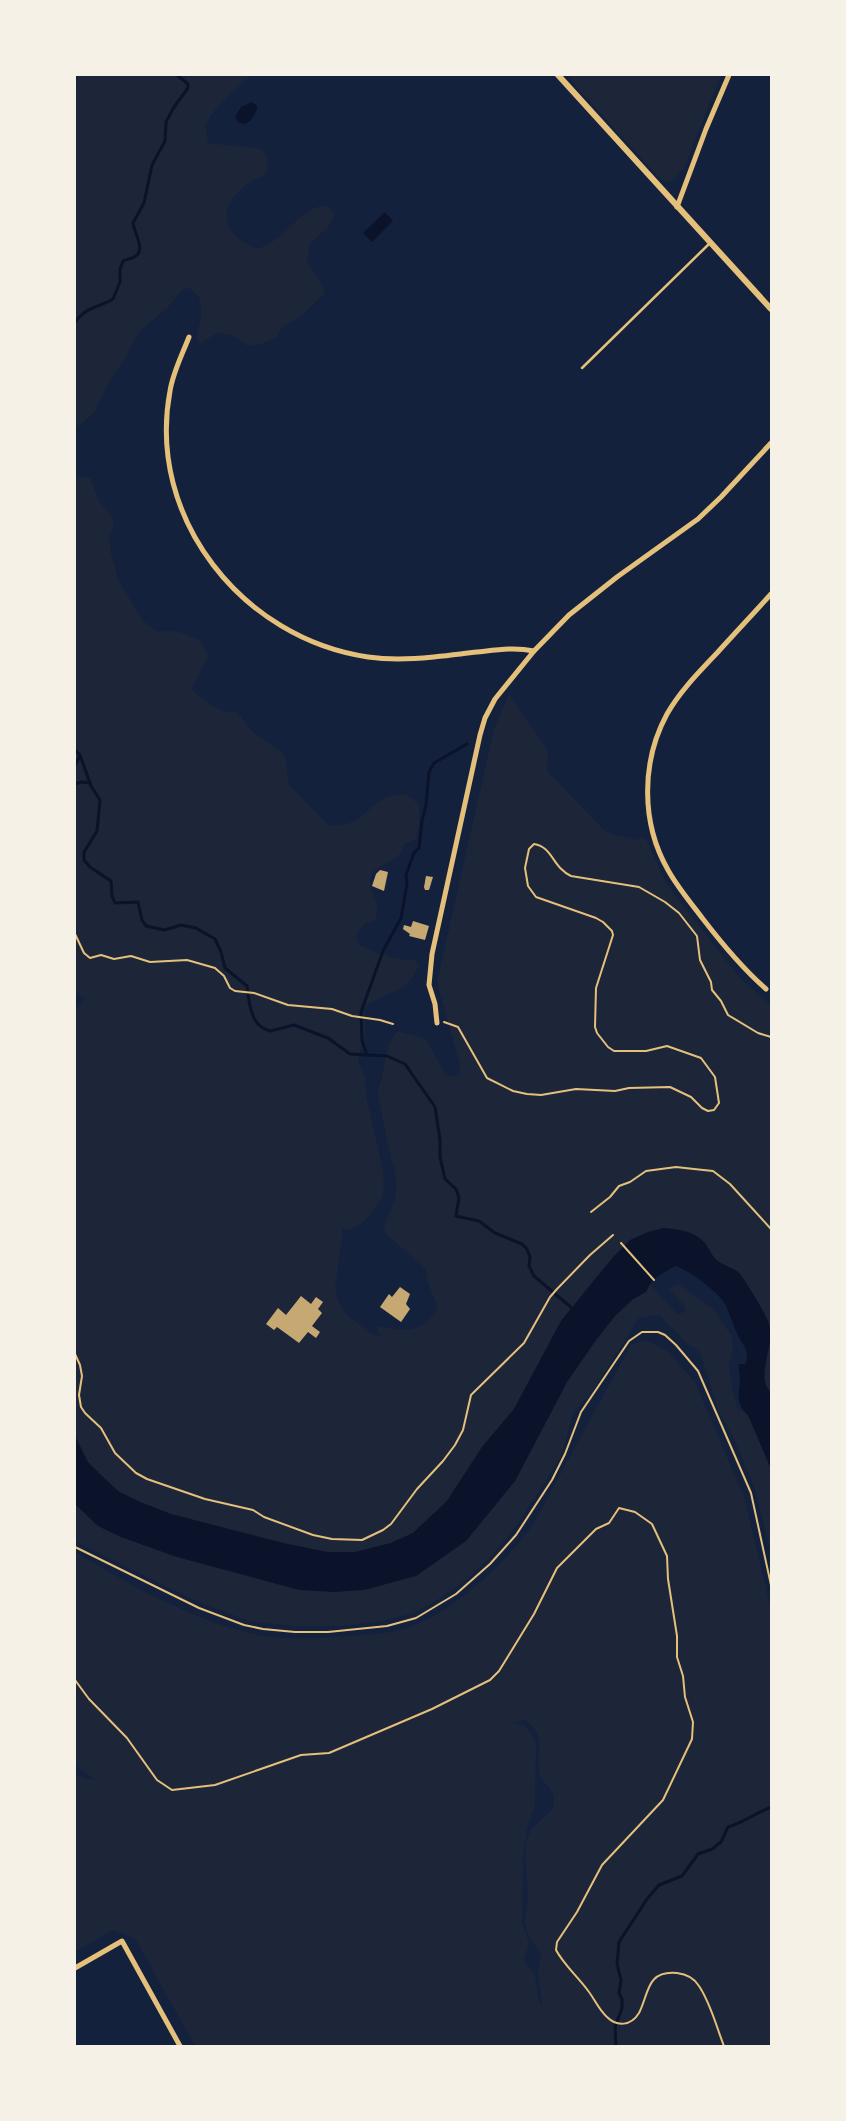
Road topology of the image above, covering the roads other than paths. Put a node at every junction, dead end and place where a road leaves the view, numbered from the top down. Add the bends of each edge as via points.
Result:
1 (558, 75) edge
2 (729, 75) edge
3 (677, 207) junction
4 (710, 243) junction
5 (770, 307) edge
6 (189, 337) dead end
7 (582, 368) dead end
8 (771, 443) edge
9 (771, 594) edge
10 (534, 651) junction
11 (766, 989) dead end
12 (437, 1023) road end
13 (75, 1968) edge
14 (180, 2046) edge

1 - 3 street
2 - 3 street
3 - 4 street
4 - 5 street
4 - 7 lane
6 - 10 street via 174,376 168,406 172,474 181,506 197,542 216,570 252,607 306,640 339,652 369,657 409,660 511,649
8 - 10 street via 698,519 592,596
9 - 11 street via 671,708 654,745 647,792 651,826 672,877 732,956
10 - 12 street via 495,699 482,726 432,954 429,986
13 - 14 street via 122,1941

